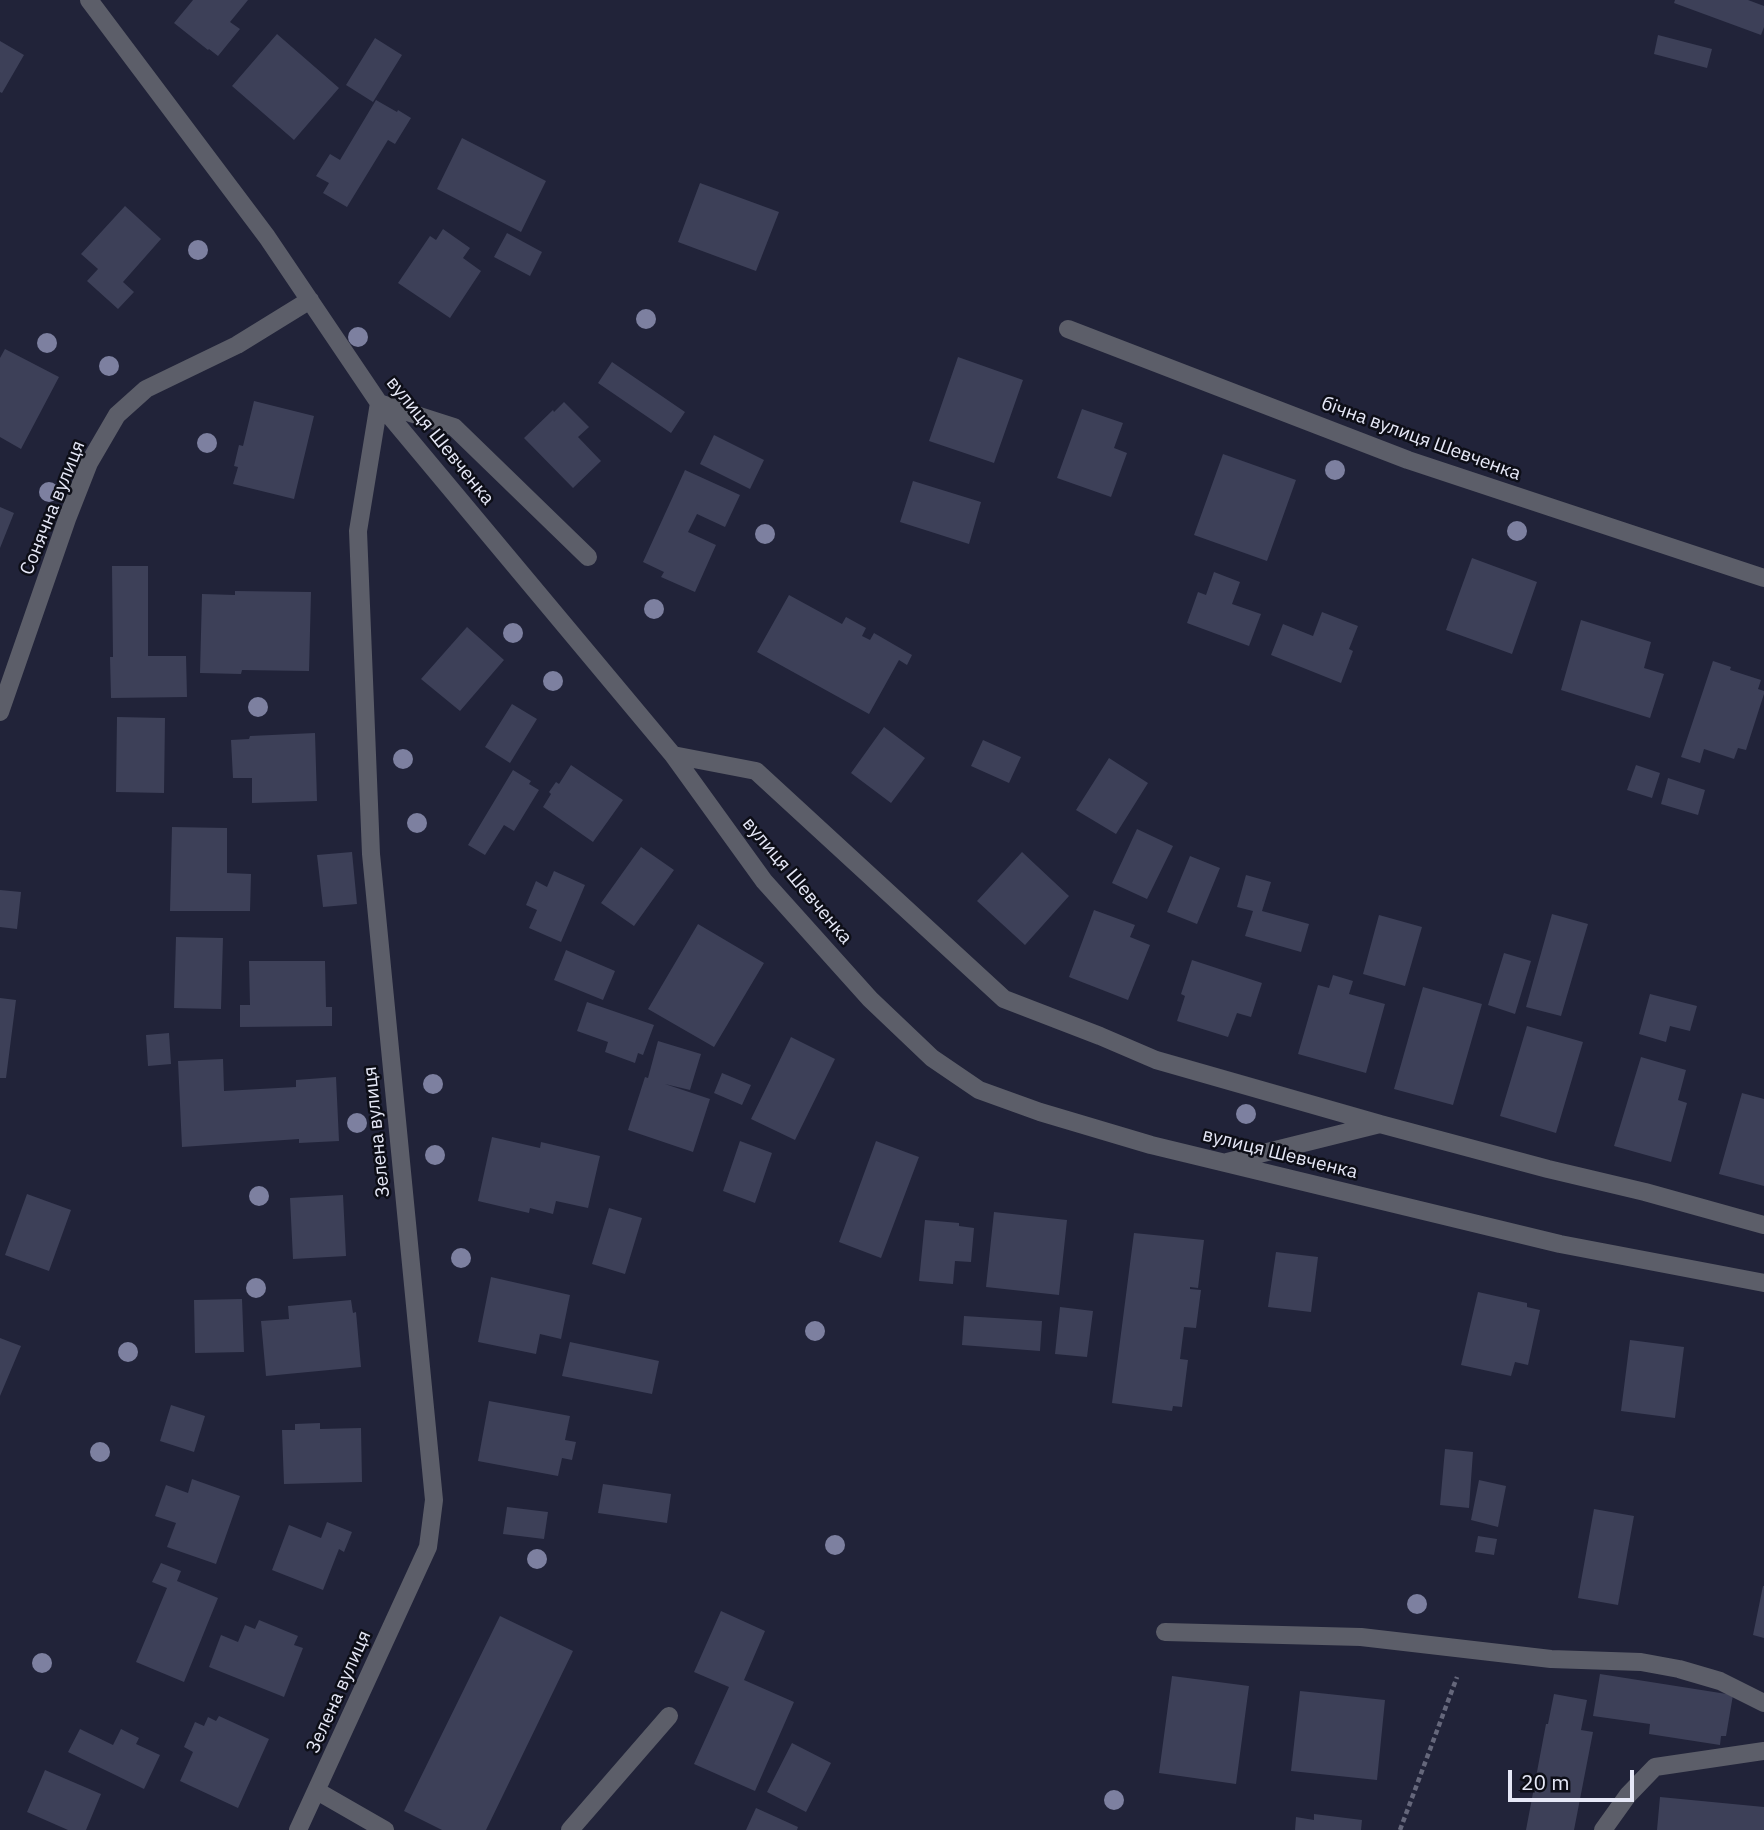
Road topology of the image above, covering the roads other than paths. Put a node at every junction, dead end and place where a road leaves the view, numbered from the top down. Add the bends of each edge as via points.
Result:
1 (89, 0) edge
2 (310, 300) junction
3 (1068, 328) dead end
4 (379, 403) junction
5 (588, 557) dead end
6 (1764, 578) edge
7 (0, 712) edge
8 (673, 755) junction
9 (1380, 1124) junction
10 (1224, 1163) junction
11 (1764, 1225) edge
12 (1764, 1283) edge
13 (1165, 1632) dead end
14 (1764, 1703) edge
15 (669, 1716) dead end
16 (1764, 1751) edge
17 (317, 1791) junction
18 (298, 1830) edge
19 (384, 1830) edge
20 (570, 1830) edge
21 (1603, 1830) edge

1 - 2 street, вулиця Шевченка
2 - 4 street, вулиця Шевченка
2 - 7 street, Сонячна вулиця via 237,345 146,389 117,415 89,463
3 - 6 street, бічна вулиця Шевченка via 1408,460
4 - 5 street via 454,427
4 - 8 street, вулиця Шевченка
4 - 17 street, Зелена вулиця via 358,531 371,854 434,1500 428,1547
8 - 9 street via 756,771 1004,999 1156,1060
8 - 10 street, вулиця Шевченка via 764,881 870,999 932,1058 979,1090 1040,1112
9 - 10 street
9 - 11 street
10 - 12 street, вулиця Шевченка via 1560,1244
13 - 14 street via 1361,1637 1551,1659 1641,1662 1720,1681
15 - 20 street
16 - 21 street via 1655,1768 1628,1794
17 - 18 street, Зелена вулиця
17 - 19 street

